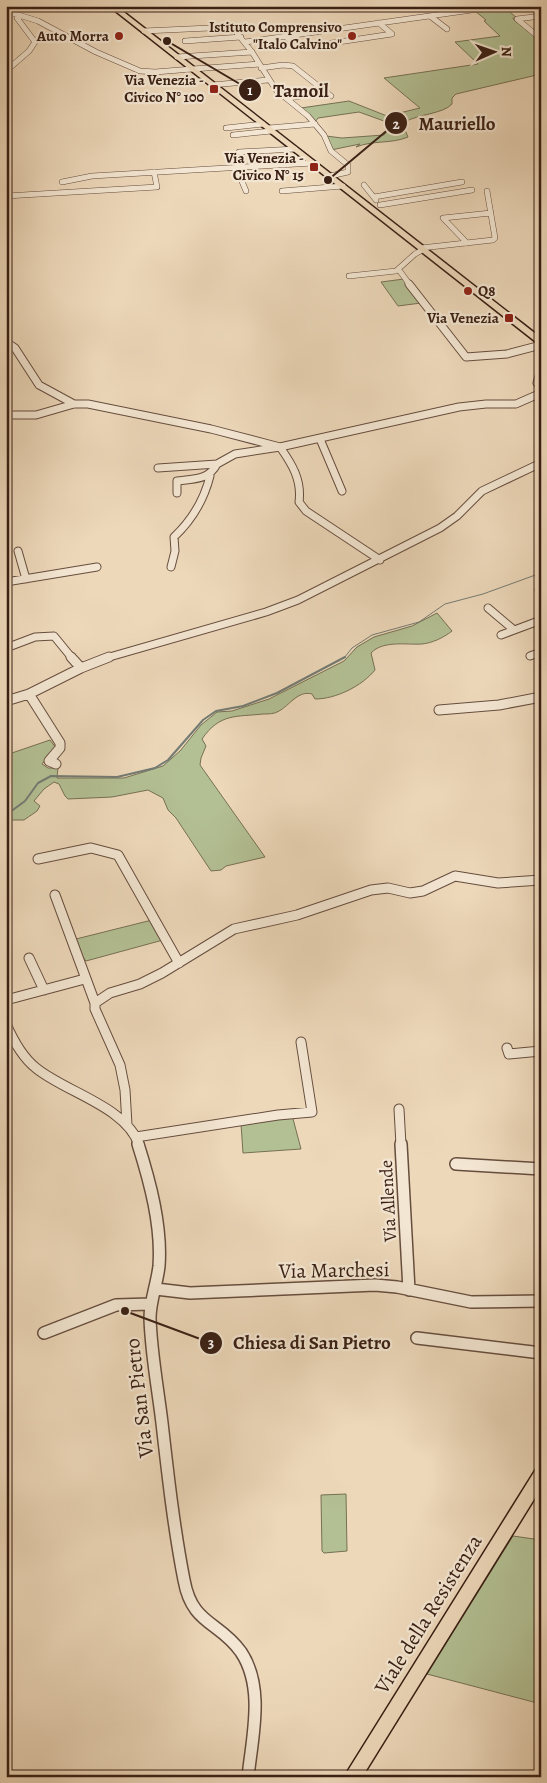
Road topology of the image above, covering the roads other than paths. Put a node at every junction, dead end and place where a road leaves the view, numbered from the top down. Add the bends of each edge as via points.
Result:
1 (112, 6) edge
2 (468, 6) edge
3 (500, 6) edge
4 (472, 10) junction
5 (6, 12) edge
6 (22, 16) junction
7 (430, 16) junction
8 (541, 16) edge
9 (379, 23) junction
10 (447, 29) dead end
11 (541, 30) edge
12 (144, 31) junction
13 (531, 31) junction
14 (285, 36) junction
15 (241, 37) junction
16 (541, 39) edge
17 (185, 41) dead end
18 (245, 42) junction
19 (252, 52) junction
20 (177, 57) junction
21 (260, 66) junction
22 (192, 69) junction
23 (6, 71) edge
24 (268, 80) junction
25 (212, 84) junction
26 (288, 98) junction
27 (315, 124) junction
28 (226, 128) dead end
29 (268, 128) junction
30 (233, 135) dead end
31 (294, 149) junction
32 (239, 152) dead end
33 (313, 163) junction
34 (236, 167) junction
35 (154, 172) junction
36 (330, 176) junction
37 (62, 182) dead end
38 (462, 182) dead end
39 (364, 185) dead end
40 (343, 186) junction
41 (472, 190) dead end
42 (246, 191) dead end
43 (282, 191) dead end
44 (487, 191) dead end
45 (6, 196) edge
46 (374, 197) junction
47 (380, 205) junction
48 (372, 209) junction
49 (491, 213) junction
50 (467, 243) junction
51 (422, 249) junction
52 (399, 270) junction
53 (349, 276) dead end
54 (539, 339) edge
55 (6, 342) edge
56 (541, 370) edge
57 (541, 388) edge
58 (541, 393) edge
59 (74, 404) junction
60 (6, 415) edge
61 (320, 439) junction
62 (280, 448) junction
63 (541, 463) edge
64 (217, 464) junction
65 (158, 468) dead end
66 (210, 476) junction
67 (342, 491) dead end
68 (177, 493) dead end
69 (18, 551) dead end
70 (380, 560) junction
71 (97, 567) dead end
72 (171, 568) dead end
73 (26, 579) junction
74 (6, 582) edge
75 (488, 608) dead end
76 (541, 620) edge
77 (514, 630) junction
78 (502, 635) dead end
79 (6, 648) edge
80 (541, 652) edge
81 (530, 656) dead end
82 (82, 668) junction
83 (29, 694) junction
84 (541, 697) edge
85 (6, 701) edge
86 (439, 710) dead end
87 (56, 764) dead end
88 (38, 859) dead end
89 (541, 880) edge
90 (55, 895) dead end
91 (29, 958) dead end
92 (179, 963) junction
93 (81, 980) dead end
94 (44, 990) junction
95 (6, 1000) edge
96 (95, 1002) junction
97 (6, 1024) edge
98 (301, 1042) dead end
99 (507, 1048) dead end
100 (541, 1051) edge
101 (399, 1109) dead end
102 (127, 1125) junction
103 (136, 1137) junction
104 (456, 1164) dead end
105 (541, 1169) edge
106 (156, 1289) junction
107 (409, 1290) junction
108 (541, 1301) edge
109 (151, 1304) junction
110 (44, 1333) dead end
111 (417, 1338) dead end
112 (541, 1353) edge
113 (541, 1474) edge
114 (248, 1777) edge
115 (352, 1777) edge

1 - 12 main road
2 - 4 street
3 - 4 street
4 - 7 street
5 - 6 street
6 - 22 street via 140,71
6 - 23 street via 17,18 35,42
7 - 9 street
7 - 10 street
8 - 13 street via 516,19
9 - 14 street
9 - 14 street via 392,34 298,48
11 - 13 street
12 - 15 street via 232,27
12 - 20 main road
13 - 16 street
14 - 18 street
15 - 17 street
15 - 18 street
18 - 19 street
19 - 20 street
19 - 21 street
20 - 22 main road
21 - 22 street
21 - 24 street
21 - 26 street via 293,66 329,94
22 - 25 main road
24 - 25 street
24 - 26 street
25 - 29 main road
26 - 27 street
27 - 29 street
27 - 36 street via 331,151 349,168 348,172
28 - 29 street
29 - 30 street
29 - 31 main road
31 - 32 street
31 - 33 main road
33 - 34 street
33 - 36 main road
34 - 35 street
34 - 42 street
35 - 37 street via 92,176
35 - 45 street via 157,187
36 - 40 main road
38 - 46 street
39 - 46 street
40 - 43 street
40 - 48 main road
41 - 47 street
44 - 49 street
46 - 47 street
47 - 48 street
48 - 51 main road
49 - 50 street via 495,238
49 - 50 street via 443,218
50 - 51 street
51 - 52 street
51 - 54 main road
52 - 53 street
52 - 54 street via 466,357 507,354
55 - 59 street via 15,348 39,385
56 - 57 street via 537,384
58 - 61 street via 516,404 459,407
59 - 60 street via 44,414
59 - 62 street via 97,405 188,424
61 - 62 street
61 - 67 street
62 - 64 street via 236,454
62 - 70 street via 297,473 301,483 299,502 306,511
63 - 70 street via 488,487 450,522
64 - 65 street
64 - 66 street
66 - 68 street via 177,481
66 - 72 street via 189,522 174,537
69 - 73 street
70 - 82 street via 266,612 110,656
71 - 73 street
73 - 74 street
75 - 77 street
76 - 77 street
77 - 78 street
79 - 82 street via 22,645 39,636 54,636
80 - 81 street
82 - 83 street
83 - 85 street
83 - 87 street via 60,743 60,748 49,761
84 - 86 street via 499,705
88 - 92 street via 91,848 117,854
89 - 92 street via 498,883 455,876 416,892 404,893 388,888 371,890 297,915 234,929
90 - 96 street
91 - 94 street
92 - 96 street via 140,984 103,996
93 - 94 street
94 - 95 street
96 - 102 street via 95,1011 116,1054 126,1087
97 - 102 street, Via San Pietro via 25,1056 37,1069
98 - 103 street via 312,1112
99 - 100 street via 509,1054
101 - 107 street, Via Allende
102 - 103 street, Via San Pietro
103 - 106 street, Via San Pietro via 159,1250
104 - 105 street
106 - 107 street, Via Marchesi via 190,1293 375,1285
106 - 109 street, Via San Pietro
107 - 108 street, Via Marchesi via 471,1302
109 - 110 street via 116,1305
109 - 114 street, Via San Pietro via 161,1422 185,1588 198,1616 239,1650 250,1669 254,1686
111 - 112 street
113 - 115 main road, Viale della Resistenza

